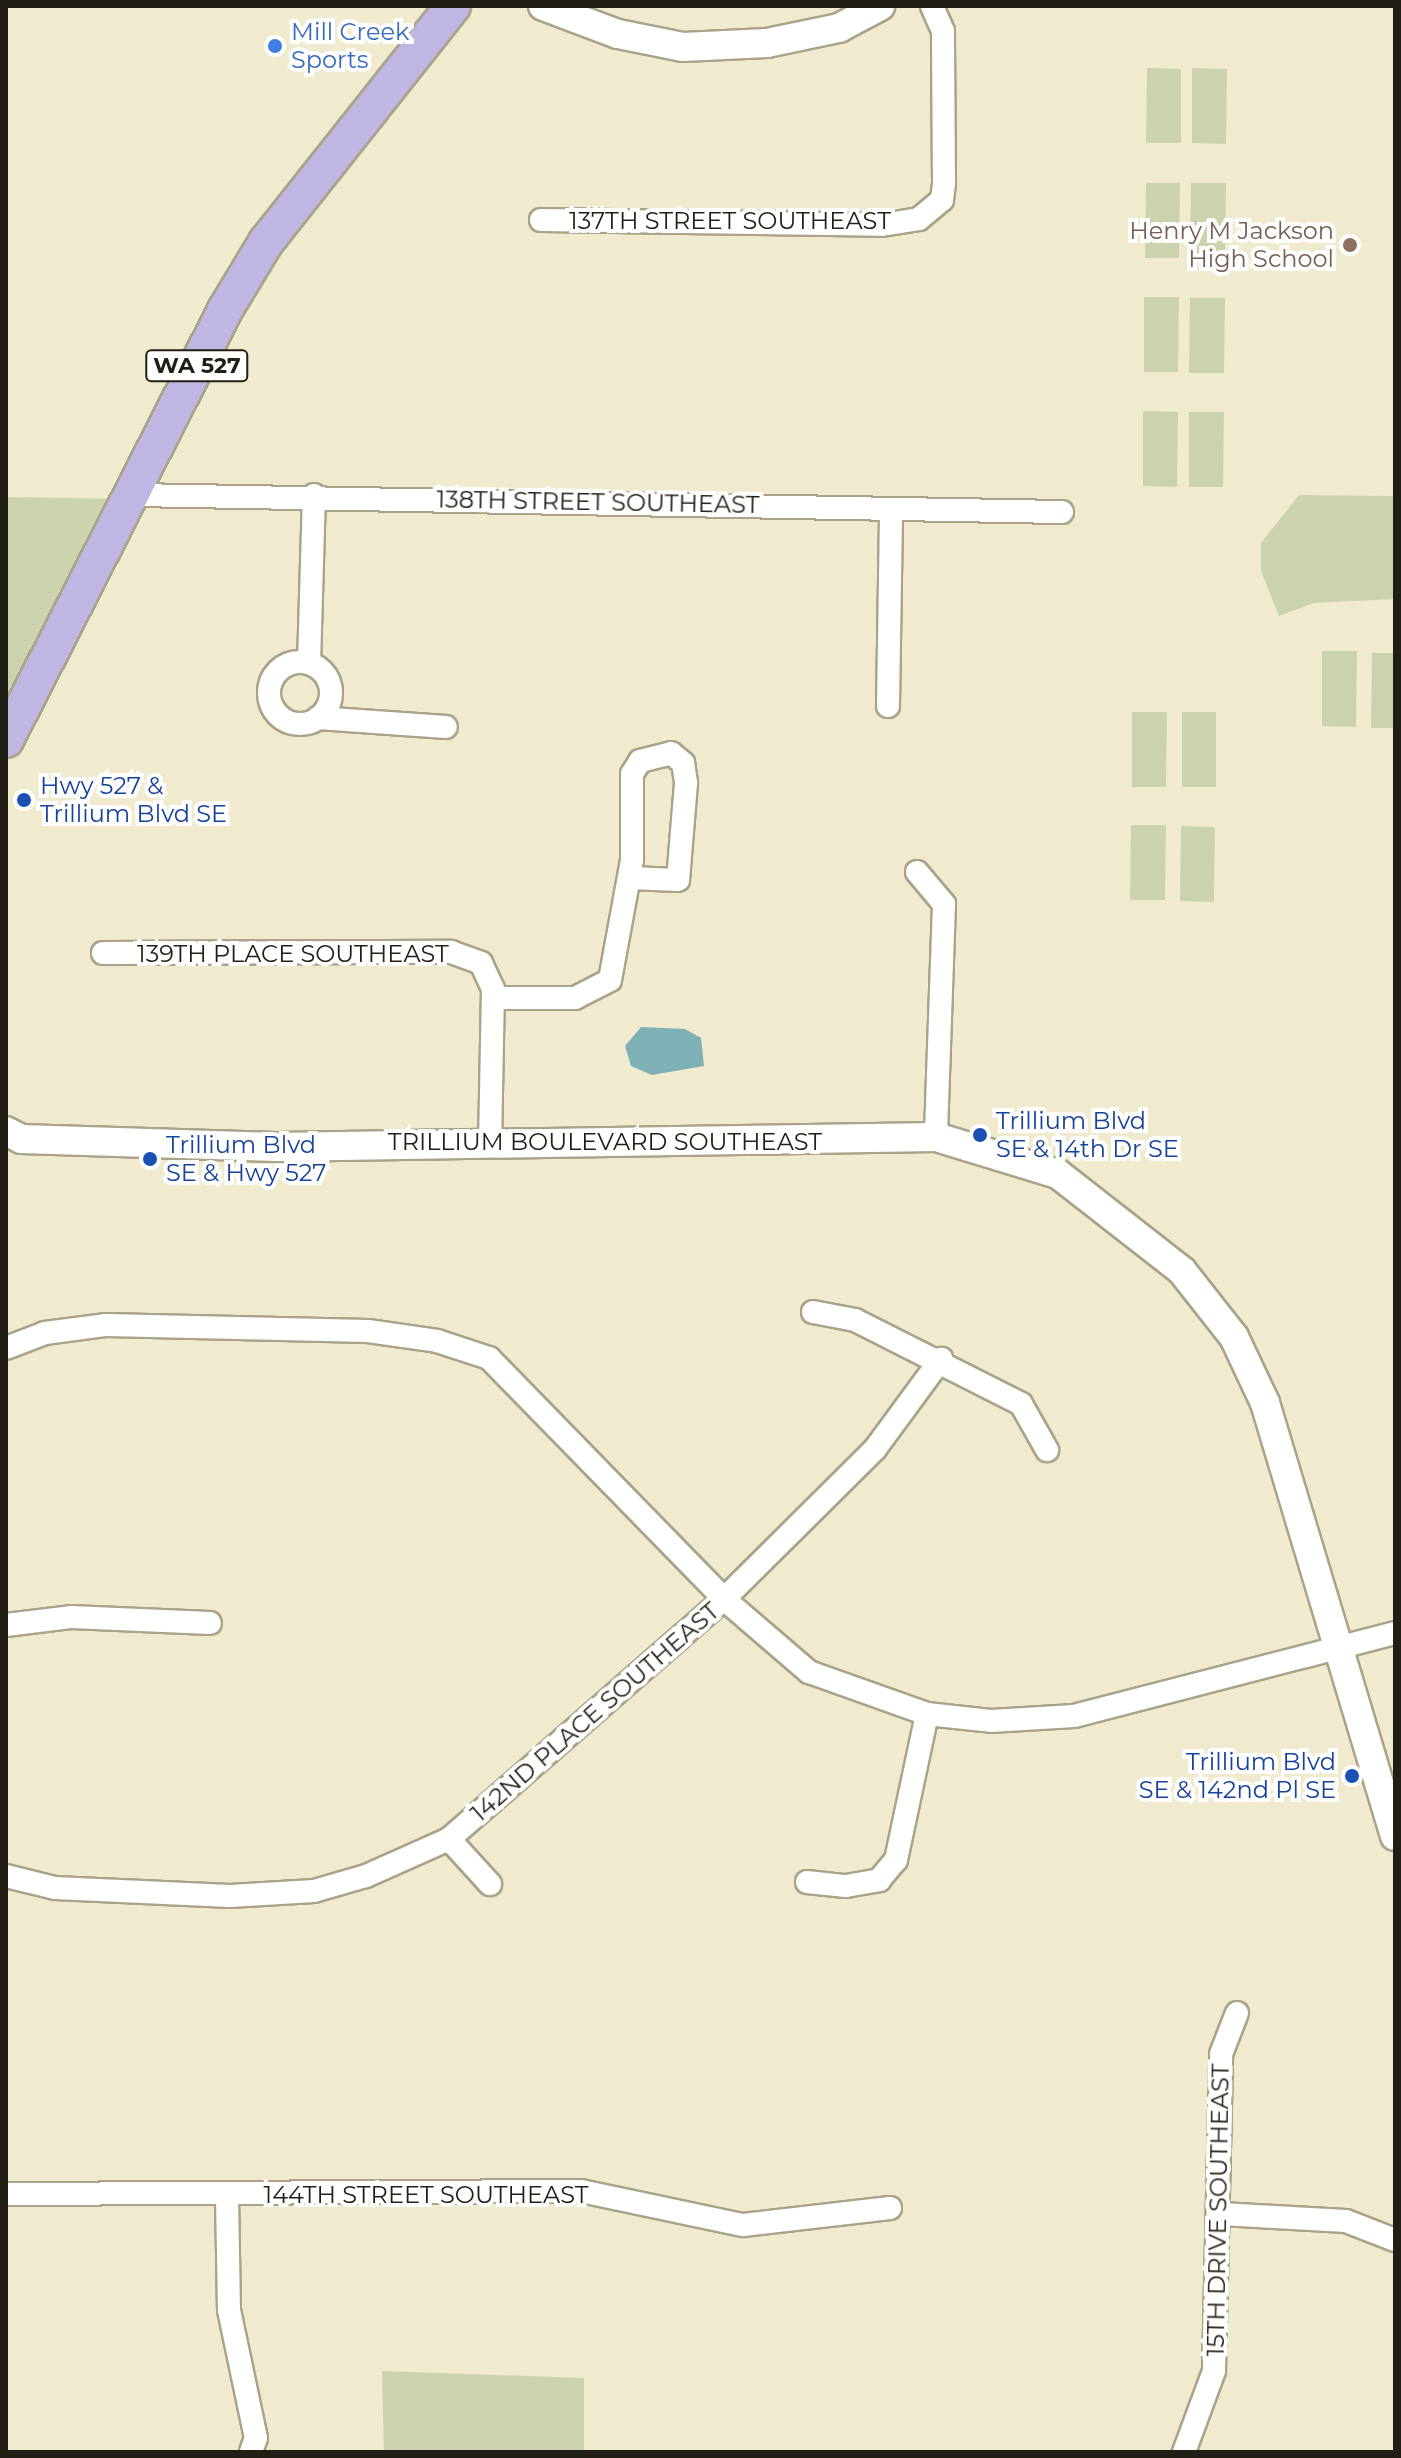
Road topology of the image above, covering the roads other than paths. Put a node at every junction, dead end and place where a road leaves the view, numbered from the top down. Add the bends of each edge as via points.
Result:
1 (453, 6) edge
2 (543, 6) edge
3 (880, 6) edge
4 (932, 6) edge
5 (541, 220) dead end
6 (134, 495) junction
7 (314, 495) junction
8 (891, 510) junction
9 (1062, 512) dead end
10 (309, 663) junction
11 (888, 706) dead end
12 (318, 718) junction
13 (446, 727) dead end
14 (6, 740) edge
15 (917, 872) dead end
16 (630, 878) junction
17 (103, 953) dead end
18 (493, 998) junction
19 (6, 1131) edge
20 (936, 1137) junction
21 (490, 1140) junction
22 (813, 1312) dead end
23 (6, 1348) edge
24 (941, 1359) junction
25 (1047, 1450) dead end
26 (724, 1599) junction
27 (210, 1623) dead end
28 (6, 1625) edge
29 (1395, 1633) edge
30 (1336, 1652) junction
31 (927, 1714) junction
32 (1395, 1836) edge
33 (449, 1839) junction
34 (6, 1876) edge
35 (807, 1882) dead end
36 (490, 1884) dead end
37 (1237, 2013) dead end
38 (6, 2194) edge
39 (227, 2196) junction
40 (890, 2208) dead end
41 (1221, 2214) junction
42 (1395, 2240) edge
43 (251, 2452) edge
44 (1184, 2452) edge

1 - 6 main road, WA 527 via 266,242
2 - 3 street via 618,34 683,47 782,40 839,28
4 - 5 street, 137TH STREET SOUTHEAST via 943,31 944,183 942,200 919,219 882,225
6 - 7 street, 138TH STREET SOUTHEAST
6 - 14 main road, WA 527
7 - 8 street, 138TH STREET SOUTHEAST
7 - 10 street
8 - 9 street, 138TH STREET SOUTHEAST
8 - 11 street
10 - 12 street via 325,674 331,693
10 - 12 street via 279,669 269,698 288,722
12 - 13 street
15 - 20 street via 944,904
16 - 16 street via 632,774 640,761 671,753 683,763 686,783 678,880
16 - 18 street via 610,980 575,998
17 - 18 street, 139TH PLACE SOUTHEAST via 451,952 481,963
18 - 21 street
19 - 21 street, TRILLIUM BOULEVARD SOUTHEAST via 21,1139 276,1147
20 - 21 street, TRILLIUM BOULEVARD SOUTHEAST via 580,1147
20 - 30 street, TRILLIUM BOULEVARD SOUTHEAST via 1058,1174 1182,1271 1234,1337 1265,1403
22 - 24 street via 855,1320
23 - 26 street via 45,1333 136,1325 368,1331 489,1358
24 - 25 street via 1021,1404
24 - 26 street via 875,1449
26 - 31 street, 142ND PLACE SOUTHEAST via 809,1672
26 - 33 street, 142ND PLACE SOUTHEAST
27 - 28 street via 71,1617
29 - 30 street, 142ND PLACE SOUTHEAST
30 - 31 street, 142ND PLACE SOUTHEAST via 1074,1716 991,1721
30 - 32 street, TRILLIUM BOULEVARD SOUTHEAST
31 - 35 street via 896,1860 879,1880
33 - 34 street, 142ND PLACE SOUTHEAST via 314,1891 55,1888
33 - 36 street
37 - 41 street, 15TH DRIVE SOUTHEAST via 1221,2054
38 - 39 street, 144TH STREET SOUTHEAST
39 - 40 street, 144TH STREET SOUTHEAST via 581,2191 743,2225
39 - 43 street via 229,2310 256,2438
41 - 42 street via 1346,2221
41 - 44 street, 15TH DRIVE SOUTHEAST via 1214,2371

